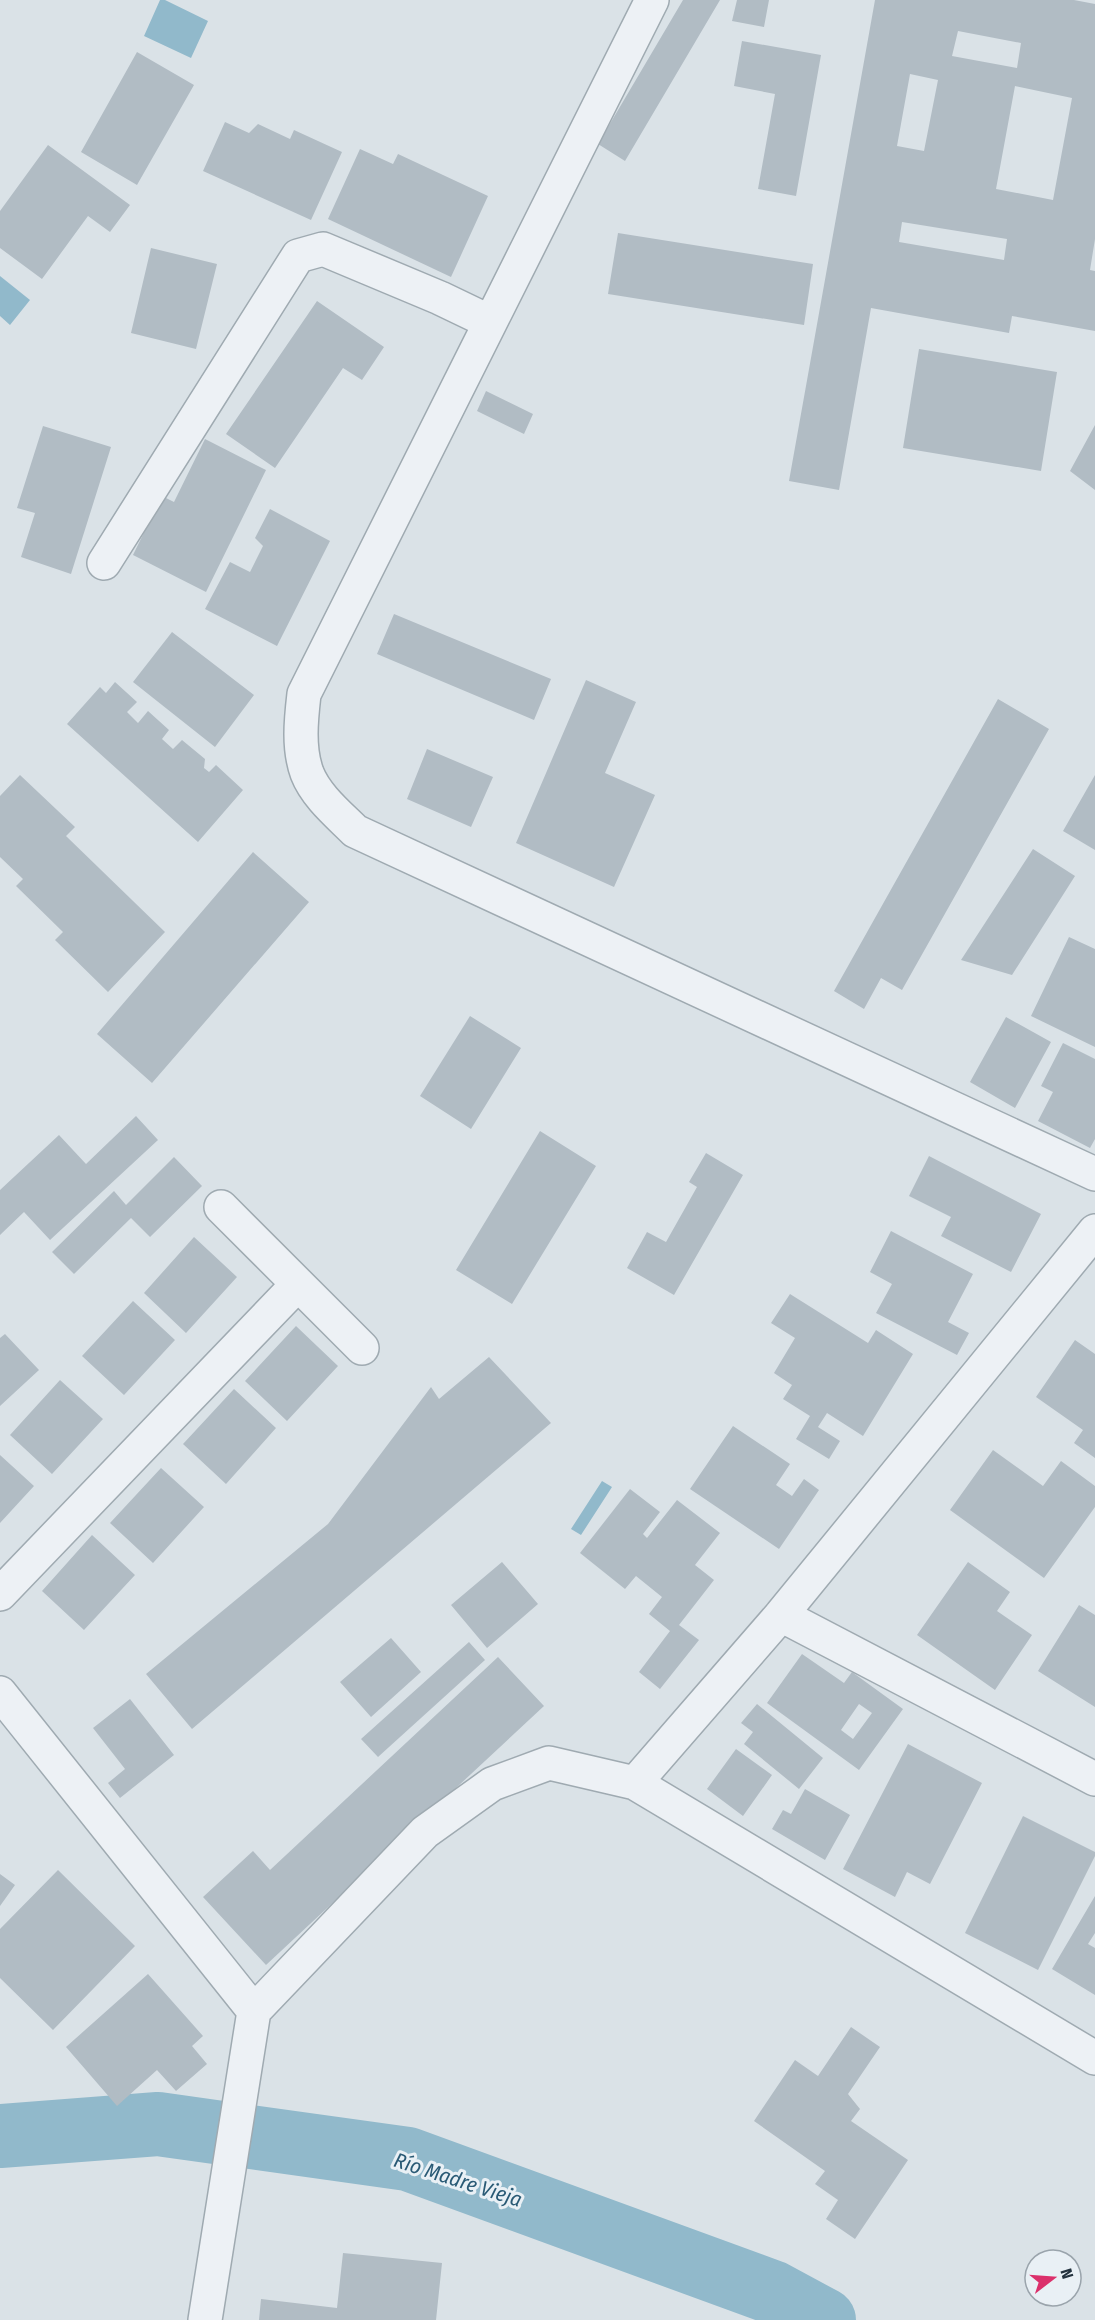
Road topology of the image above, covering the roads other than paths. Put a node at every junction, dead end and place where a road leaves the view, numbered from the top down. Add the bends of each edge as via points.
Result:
1 (652, 0) edge
2 (490, 322) junction
3 (104, 563) dead end
4 (1095, 1174) edge
5 (221, 1207) dead end
6 (1095, 1231) edge
7 (298, 1284) junction
8 (362, 1348) dead end
9 (0, 1594) edge
10 (782, 1615) junction
11 (0, 1693) edge
12 (1095, 1779) edge
13 (635, 1782) junction
14 (254, 2012) junction
15 (1095, 2058) edge
16 (205, 2320) edge

1 - 2 street
2 - 3 street via 323,249 298,256
2 - 4 street via 304,694 300,732 307,774 327,804 355,831
5 - 7 street
6 - 10 street
7 - 8 street
7 - 9 street
10 - 12 street
10 - 13 street
11 - 14 street
13 - 14 street via 549,1763 492,1784 425,1832
13 - 15 street
14 - 16 street

